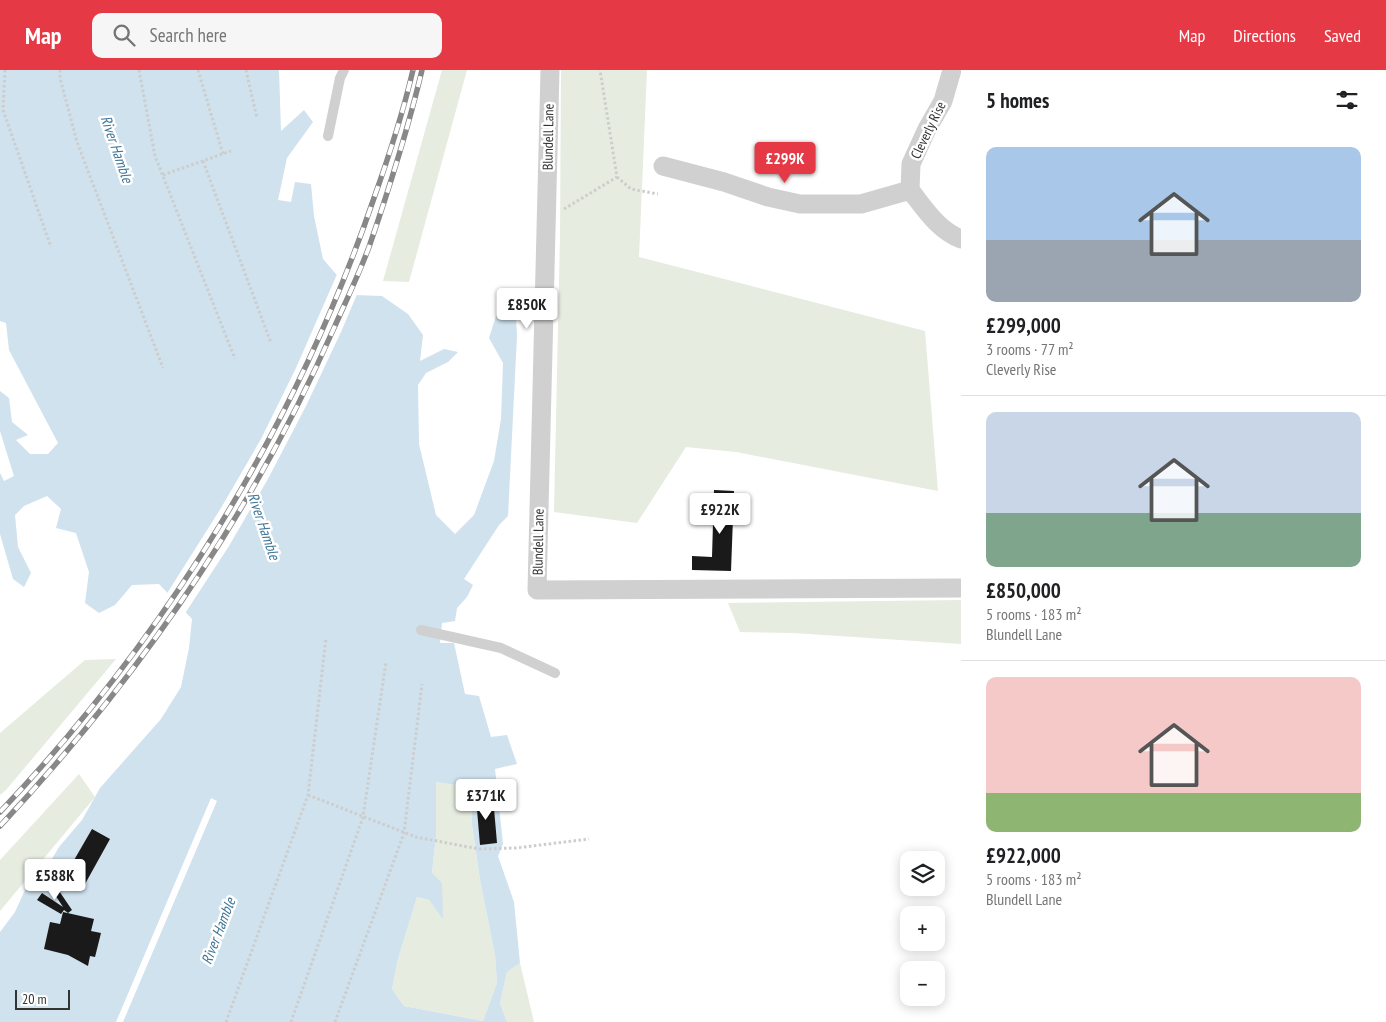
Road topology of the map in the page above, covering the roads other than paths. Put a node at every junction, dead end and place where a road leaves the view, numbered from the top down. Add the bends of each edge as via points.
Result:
1 (344, 70) edge
2 (550, 70) edge
3 (952, 70) edge
4 (328, 136) dead end
5 (663, 166) dead end
6 (910, 190) junction
7 (961, 240) edge
8 (961, 588) edge
9 (421, 630) dead end
10 (555, 672) dead end

1 - 4 lane
2 - 8 street, Blundell Lane via 537,590
3 - 6 street, Cleverly Rise via 943,101 911,164
5 - 6 street via 800,204 861,204
6 - 7 street via 938,225
9 - 10 lane via 501,648

